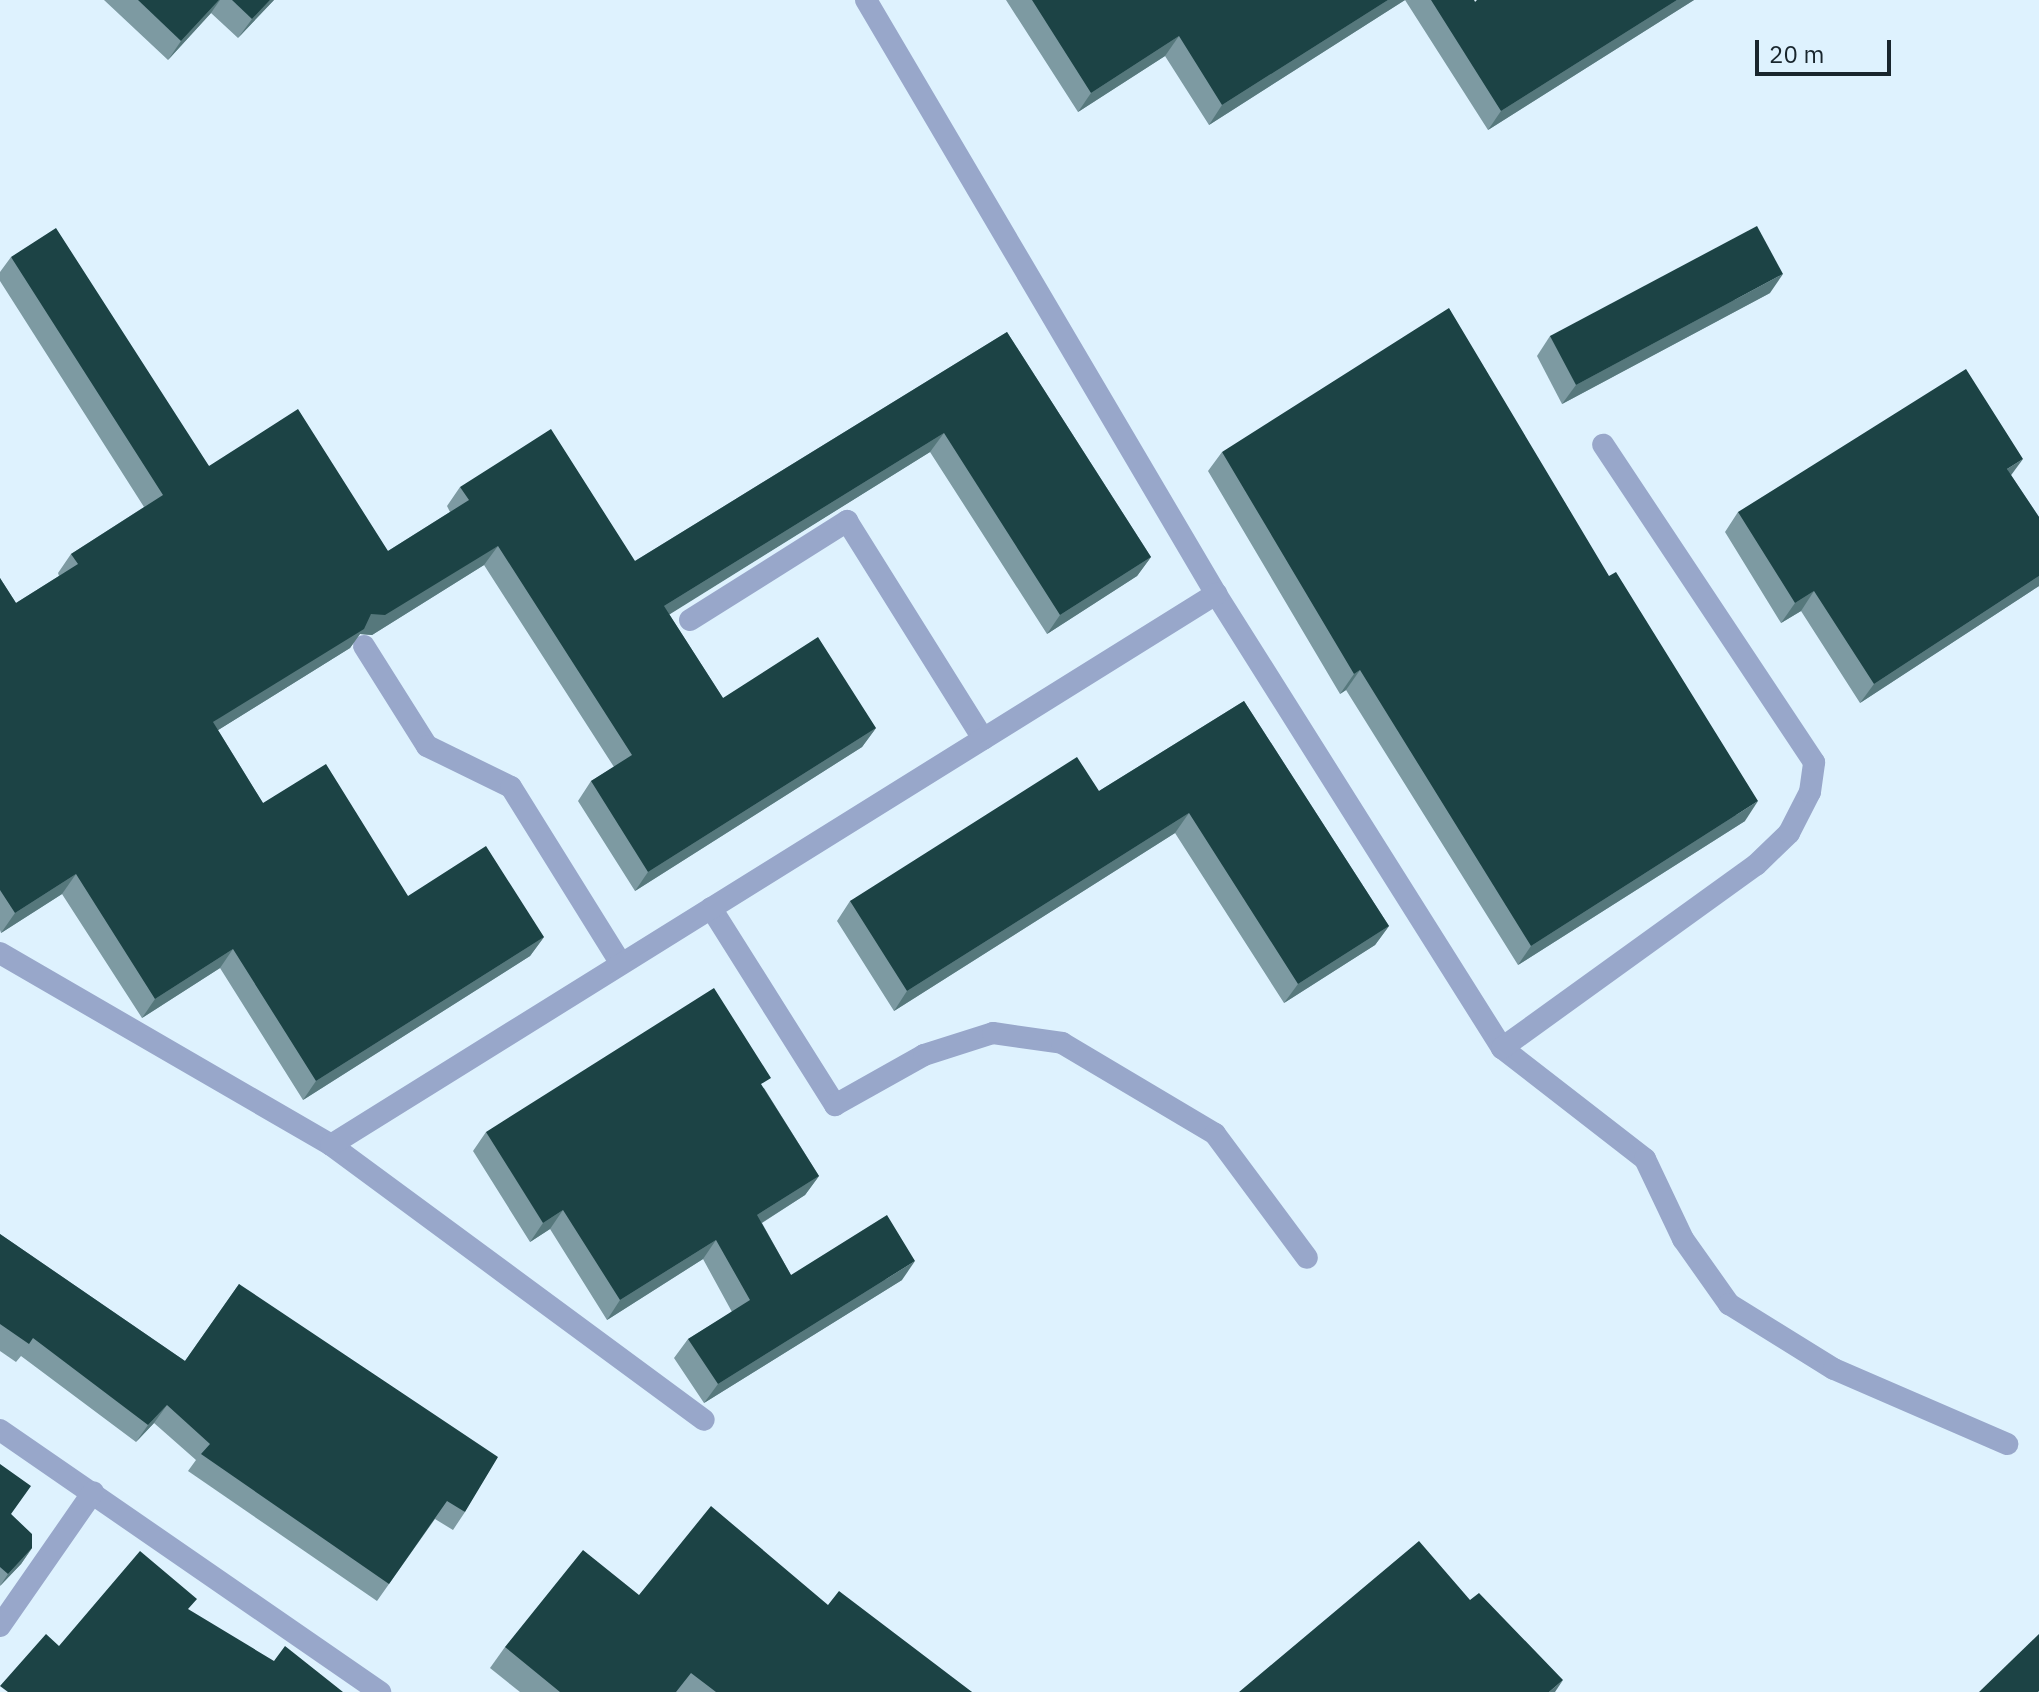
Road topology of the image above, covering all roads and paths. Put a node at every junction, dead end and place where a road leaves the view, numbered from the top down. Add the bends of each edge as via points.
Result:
1 (866, 0) edge
2 (1603, 445) dead end
3 (1216, 594) junction
4 (690, 620) edge
5 (364, 646) edge
6 (983, 739) junction
7 (711, 908) junction
8 (0, 953) edge
9 (621, 964) junction
10 (1502, 1048) junction
11 (331, 1145) junction
12 (1307, 1258) dead end
13 (704, 1420) dead end
14 (0, 1430) edge
15 (2007, 1444) dead end
16 (93, 1492) junction
17 (0, 1626) edge
18 (380, 1692) edge

1 - 3 street
2 - 10 street via 1814,762 1810,792 1789,833 1756,865
3 - 6 street
3 - 10 street
4 - 6 street via 847,521
5 - 9 street via 427,746 511,787
6 - 7 street
7 - 9 street
7 - 12 street via 835,1105 924,1055 993,1033 1062,1043 1215,1134
8 - 11 street
9 - 11 street
10 - 15 street via 1645,1159 1683,1239 1729,1304 1834,1369
11 - 13 street
14 - 16 street
16 - 17 street
16 - 18 street

